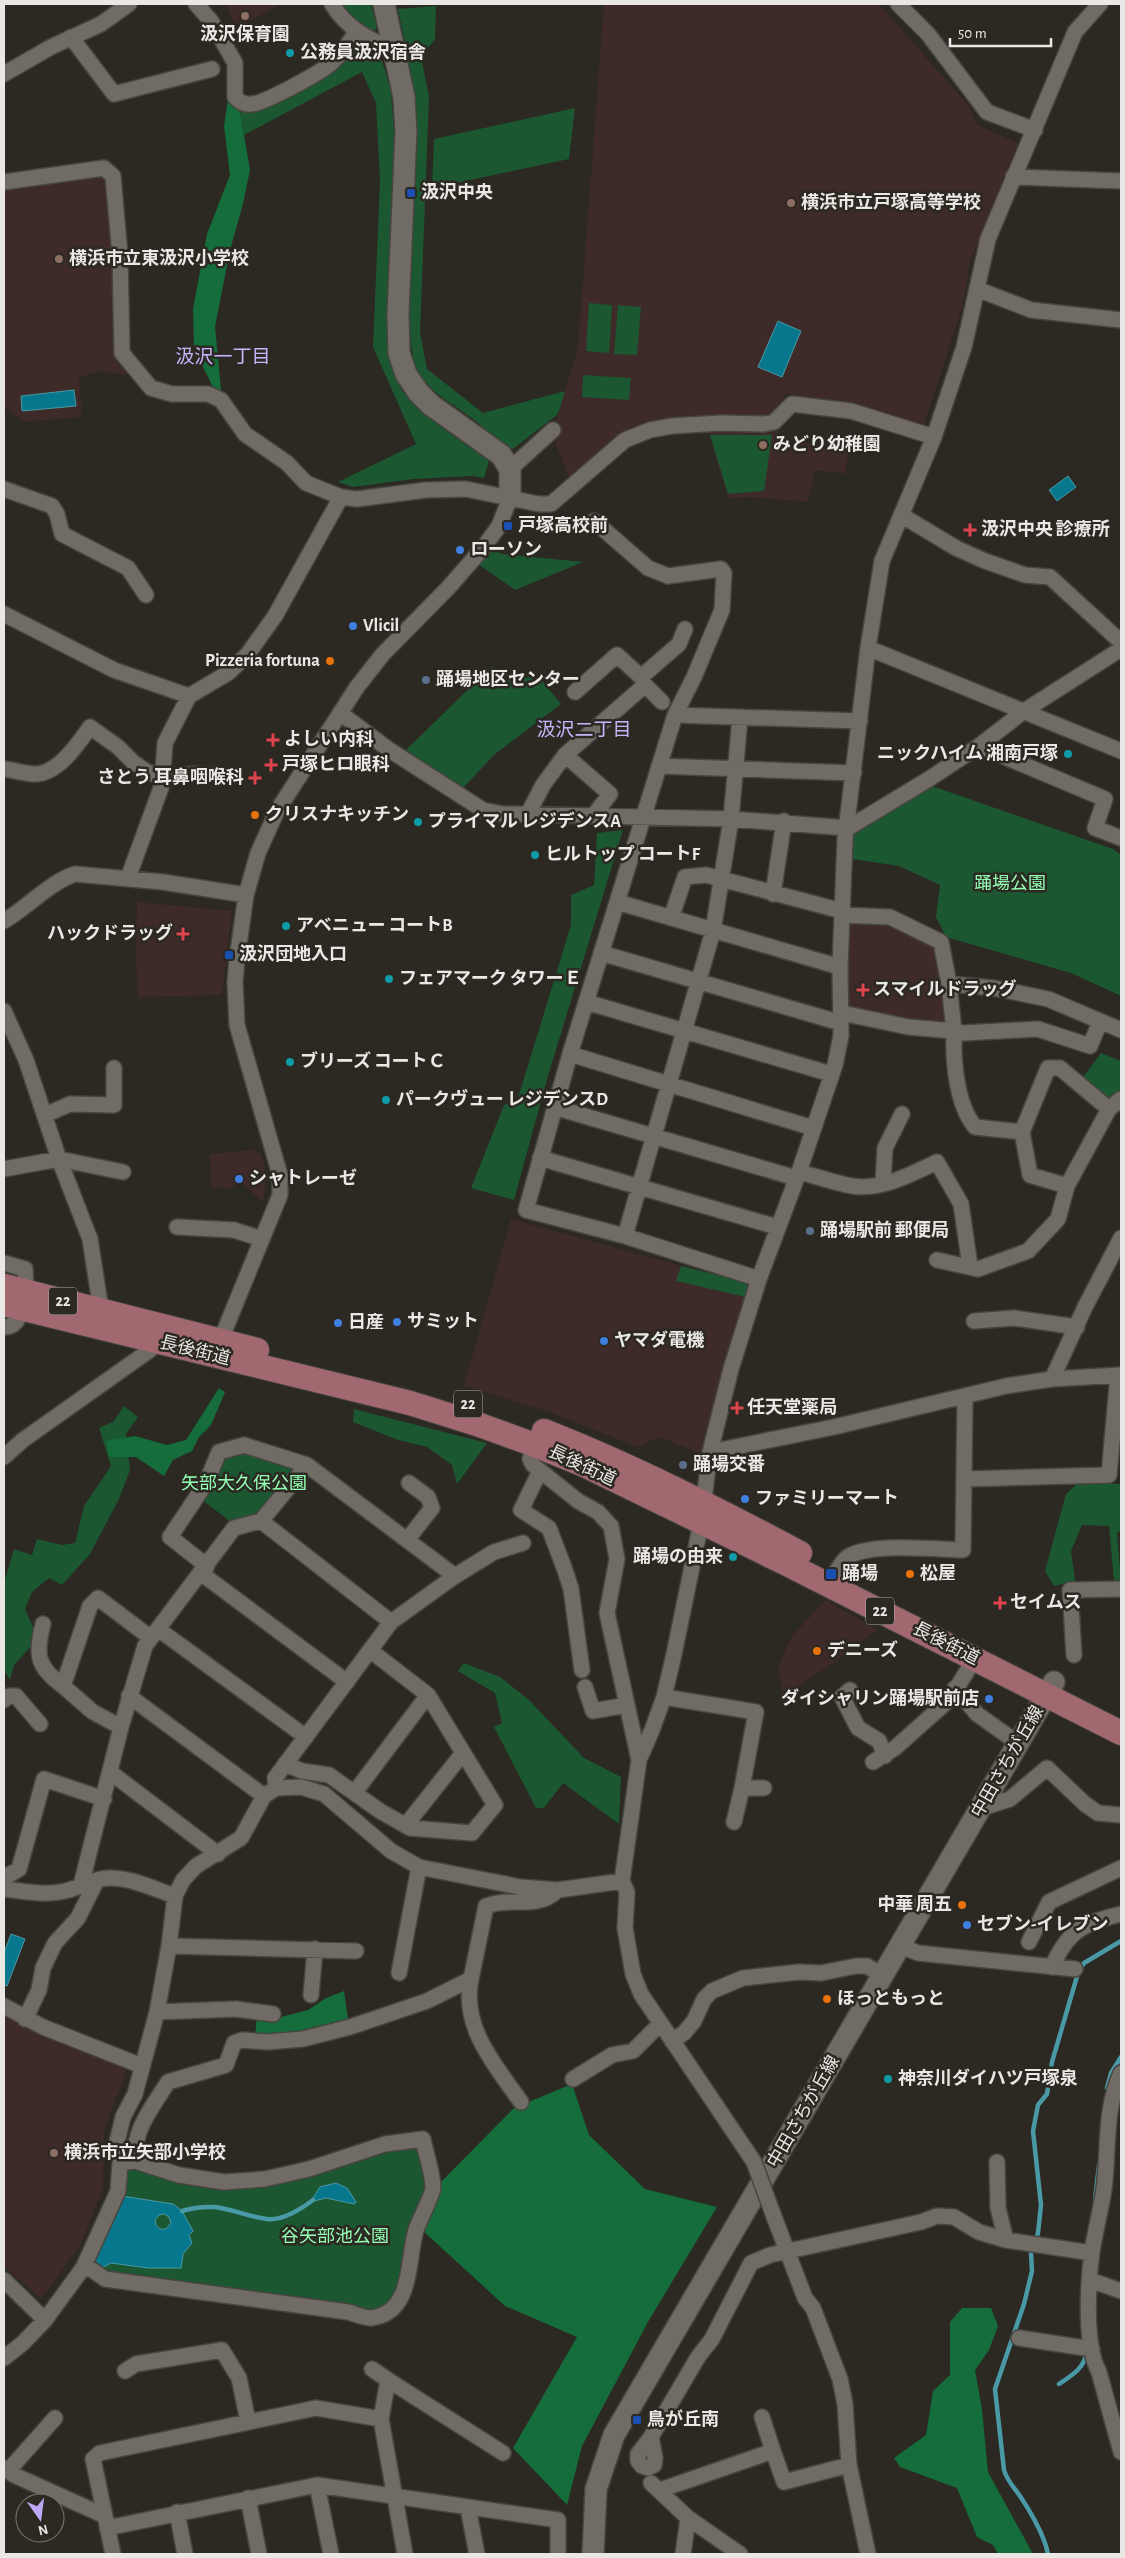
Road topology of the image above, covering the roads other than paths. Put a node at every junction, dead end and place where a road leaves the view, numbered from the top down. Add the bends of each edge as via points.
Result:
1 (129, 4) edge
2 (196, 4) edge
3 (332, 4) edge
4 (384, 4) edge
5 (898, 4) edge
6 (1100, 4) edge
7 (356, 33) junction
8 (71, 37) junction
9 (395, 51) junction
10 (212, 69) dead end
11 (4, 74) edge
12 (1034, 130) junction
13 (1013, 177) junction
14 (1121, 181) edge
15 (4, 182) edge
16 (977, 289) junction
17 (1121, 320) edge
18 (553, 430) dead end
19 (934, 436) junction
20 (510, 469) junction
21 (4, 489) edge
22 (341, 497) junction
23 (510, 498) junction
24 (901, 515) junction
25 (594, 521) dead end
26 (146, 595) dead end
27 (4, 614) edge
28 (685, 629) dead end
29 (1121, 642) edge
30 (868, 648) junction
31 (1121, 649) edge
32 (643, 681) junction
33 (575, 692) dead end
34 (189, 696) junction
35 (662, 702) dead end
36 (1024, 711) junction
37 (340, 713) junction
38 (675, 715) junction
39 (740, 718) junction
40 (860, 721) junction
41 (979, 746) junction
42 (1121, 751) edge
43 (565, 755) junction
44 (659, 766) junction
45 (4, 769) edge
46 (737, 769) junction
47 (854, 773) junction
48 (162, 776) junction
49 (227, 776) dead end
50 (528, 814) junction
51 (594, 816) junction
52 (643, 816) junction
53 (730, 819) junction
54 (784, 821) junction
55 (848, 828) junction
56 (1121, 838) edge
57 (128, 878) junction
58 (721, 879) junction
59 (773, 894) junction
60 (246, 896) junction
61 (616, 902) junction
62 (842, 913) junction
63 (671, 918) junction
64 (4, 921) edge
65 (713, 931) junction
66 (601, 953) junction
67 (840, 967) junction
68 (698, 981) junction
69 (949, 984) junction
70 (586, 1002) junction
71 (4, 1011) edge
72 (842, 1018) junction
73 (1100, 1022) junction
74 (1121, 1030) edge
75 (684, 1032) junction
76 (954, 1032) junction
77 (570, 1054) junction
78 (114, 1068) dead end
79 (832, 1074) junction
80 (669, 1084) junction
81 (1121, 1099) edge
82 (554, 1107) junction
83 (1108, 1109) junction
84 (902, 1114) dead end
85 (45, 1115) junction
86 (813, 1128) junction
87 (1022, 1132) junction
88 (653, 1136) junction
89 (540, 1158) junction
90 (59, 1159) junction
91 (4, 1169) edge
92 (123, 1172) dead end
93 (798, 1175) junction
94 (883, 1183) junction
95 (639, 1186) junction
96 (1067, 1186) junction
97 (176, 1227) dead end
98 (777, 1227) junction
99 (625, 1236) junction
100 (1121, 1238) edge
101 (262, 1239) junction
102 (937, 1260) dead end
103 (4, 1264) edge
104 (970, 1266) junction
105 (759, 1279) junction
106 (14, 1298) edge
107 (99, 1318) junction
108 (974, 1321) dead end
109 (4, 1327) edge
110 (1077, 1327) junction
111 (153, 1341) junction
112 (217, 1349) junction
113 (1120, 1375) edge
114 (1052, 1379) junction
115 (965, 1397) junction
116 (535, 1445) junction
117 (710, 1452) junction
118 (4, 1457) edge
119 (307, 1465) junction
120 (540, 1471) junction
121 (965, 1479) junction
122 (409, 1483) dead end
123 (702, 1514) junction
124 (261, 1521) junction
125 (407, 1540) junction
126 (523, 1543) dead end
127 (204, 1570) junction
128 (836, 1572) junction
129 (455, 1576) junction
130 (1121, 1589) edge
131 (391, 1622) junction
132 (43, 1624) dead end
133 (154, 1633) junction
134 (371, 1651) junction
135 (1074, 1655) dead end
136 (975, 1658) junction
137 (582, 1670) dead end
138 (347, 1682) junction
139 (63, 1686) junction
140 (585, 1687) dead end
141 (955, 1688) junction
142 (1051, 1689) junction
143 (850, 1690) dead end
144 (428, 1695) junction
145 (130, 1696) junction
146 (664, 1696) junction
147 (4, 1700) edge
148 (627, 1706) junction
149 (1121, 1714) edge
150 (40, 1724) dead end
151 (121, 1727) junction
152 (1121, 1733) edge
153 (306, 1737) junction
154 (1019, 1744) junction
155 (463, 1753) junction
156 (639, 1760) junction
157 (286, 1764) junction
158 (110, 1772) junction
159 (742, 1788) junction
160 (764, 1788) dead end
161 (270, 1792) junction
162 (355, 1792) junction
163 (104, 1799) junction
164 (982, 1808) junction
165 (1121, 1815) edge
166 (734, 1822) dead end
167 (406, 1825) junction
168 (218, 1854) junction
169 (419, 1867) junction
170 (1121, 1868) edge
171 (4, 1878) edge
172 (622, 1881) junction
173 (96, 1882) junction
174 (81, 1885) junction
175 (4, 1889) edge
176 (558, 1890) junction
177 (175, 1896) junction
178 (1121, 1914) edge
179 (1029, 1942) dead end
180 (169, 1946) junction
181 (901, 1946) junction
182 (315, 1950) junction
183 (356, 1951) dead end
184 (1052, 1967) junction
185 (1075, 1969) dead end
186 (399, 1973) dead end
187 (884, 1976) junction
188 (471, 1979) junction
189 (312, 1995) dead end
190 (4, 2006) edge
191 (157, 2012) junction
192 (273, 2014) dead end
193 (25, 2019) junction
194 (660, 2024) junction
195 (672, 2041) junction
196 (142, 2066) junction
197 (1121, 2073) edge
198 (573, 2079) dead end
199 (521, 2102) dead end
200 (128, 2162) junction
201 (997, 2162) dead end
202 (1006, 2240) junction
203 (788, 2250) junction
204 (1092, 2253) junction
205 (83, 2268) junction
206 (4, 2280) edge
207 (1090, 2280) junction
208 (1121, 2291) edge
209 (45, 2320) junction
210 (1019, 2338) dead end
211 (1092, 2349) junction
212 (4, 2358) edge
213 (372, 2369) dead end
214 (124, 2371) dead end
215 (388, 2380) junction
216 (762, 2417) dead end
217 (55, 2418) dead end
218 (381, 2419) junction
219 (248, 2421) junction
220 (651, 2437) dead end
221 (773, 2451) junction
222 (1121, 2452) edge
223 (502, 2453) dead end
224 (848, 2465) junction
225 (6, 2469) edge
226 (317, 2485) junction
227 (394, 2497) junction
228 (248, 2498) junction
229 (468, 2508) junction
230 (177, 2512) junction
231 (688, 2518) junction
232 (106, 2522) junction
233 (113, 2554) edge
234 (185, 2554) edge
235 (259, 2554) edge
236 (331, 2554) edge
237 (405, 2554) edge
238 (477, 2554) edge
239 (558, 2554) edge
240 (593, 2554) edge
241 (683, 2554) edge
242 (740, 2554) edge
243 (868, 2554) edge

1 - 8 street via 101,24
2 - 7 street via 211,21 235,63 235,97 241,103 252,104 265,99 326,67
3 - 7 street
4 - 9 street
5 - 12 street via 928,34 987,112
6 - 12 street via 1075,32
7 - 9 street
8 - 10 street via 114,94
8 - 11 street
9 - 20 street via 404,97 406,132 399,353 406,374 418,392 501,455
12 - 13 street
13 - 14 street
13 - 16 street via 988,239
15 - 22 street via 104,168 113,176 120,255 122,353 151,388 172,394 208,394 221,400 245,434 287,463 306,483
16 - 17 street via 1031,310
16 - 19 street via 964,347
18 - 20 street
19 - 23 street via 852,411 792,404 774,422 764,424 712,423 650,430 625,440 551,504
19 - 24 street
20 - 23 street
21 - 26 street via 52,506 58,514 62,534 128,568
22 - 23 street via 357,499 426,490 466,489
22 - 34 street via 275,616 247,655 228,673
23 - 37 street via 499,526 483,548 369,670
24 - 29 street via 956,548 985,561 1026,575 1050,577
24 - 30 street via 882,562
25 - 38 street via 648,568 668,576 721,568 724,573 722,610
27 - 34 street via 114,670
28 - 32 street via 679,644
30 - 36 street
30 - 40 street
31 - 36 street
32 - 33 street via 618,655
32 - 35 street
32 - 43 street
34 - 48 street via 165,743
36 - 41 street
36 - 42 street
37 - 50 street via 388,749 483,810
37 - 60 street via 277,811 258,853
38 - 39 street
38 - 44 street
39 - 40 street
39 - 46 street
40 - 47 street
41 - 55 street
41 - 56 street via 1105,798 1096,828
43 - 50 street via 543,785
43 - 51 street via 610,794
44 - 46 street
44 - 52 street
45 - 48 street via 44,773 66,757 90,727 147,772
46 - 47 street
46 - 53 street
47 - 55 street
48 - 49 street
48 - 57 street via 162,785
50 - 51 street
51 - 52 street
52 - 53 street
52 - 61 street
53 - 54 street
53 - 58 street
54 - 55 street
54 - 59 street
55 - 62 street
57 - 60 street
57 - 64 street via 75,874 62,878 25,909
58 - 59 street
58 - 63 street via 706,875 685,878
58 - 65 street
59 - 62 street
60 - 101 street via 235,982 237,1024 280,1174 280,1195
61 - 63 street
61 - 66 street
62 - 67 street
62 - 69 street via 890,918 941,942
63 - 65 street
65 - 67 street
65 - 68 street
66 - 68 street
66 - 70 street
67 - 72 street
68 - 72 street
68 - 75 street
69 - 73 street via 994,988 1048,999
69 - 76 street
70 - 75 street
70 - 77 street
71 - 85 street
72 - 76 street
72 - 79 street
73 - 74 street
73 - 76 street via 1090,1046 1038,1030
75 - 79 street
75 - 80 street
76 - 87 street via 953,1064 968,1119 975,1127
77 - 80 street
77 - 82 street
78 - 85 street via 114,1105 70,1104
79 - 86 street
80 - 86 street
80 - 88 street
81 - 83 street
82 - 88 street
82 - 89 street
83 - 87 street via 1060,1068 1048,1068
83 - 96 street
84 - 94 street via 885,1148
85 - 90 street
86 - 93 street
87 - 96 street via 1030,1175
88 - 93 street
88 - 95 street
89 - 95 street
89 - 99 street via 526,1210
90 - 91 street
90 - 92 street
90 - 107 street via 90,1239
93 - 94 street via 851,1186 868,1187
93 - 98 street
94 - 104 street via 900,1180 936,1162 961,1204
95 - 98 street
95 - 99 street
96 - 104 street via 1058,1219 1028,1251 978,1269
97 - 101 street via 234,1230
98 - 105 street
99 - 105 street
100 - 110 street
101 - 112 street
102 - 104 street
103 - 106 street via 25,1269
105 - 117 street
106 - 107 main road, 長後街道 / 22
106 - 109 street via 16,1323
107 - 111 main road, 長後街道 / 22
107 - 112 main road, 長後街道 / 22
108 - 110 street via 1014,1318
110 - 114 street
111 - 112 main road, 長後街道 / 22
111 - 118 street via 150,1350
112 - 116 main road, 長後街道 / 22 via 410,1403
112 - 123 main road, 長後街道 / 22 via 390,1381 480,1407 577,1444
113 - 114 street
113 - 121 street via 1109,1475
114 - 115 street
115 - 117 street
115 - 121 street
116 - 120 street via 530,1458
116 - 123 main road, 長後街道 / 22
117 - 123 street
119 - 124 street
119 - 125 street
119 - 127 street via 244,1445 219,1452 206,1482 170,1537
120 - 137 street via 520,1510 549,1528 572,1597
120 - 148 street via 578,1501 598,1512 611,1526 618,1559 607,1613
121 - 128 street via 963,1550 859,1552 849,1555
122 - 125 street via 428,1497 432,1508
123 - 128 main road, 長後街道 / 22
123 - 136 main road, 長後街道 / 22
123 - 146 street
124 - 127 street via 234,1528
124 - 131 street
125 - 129 street
126 - 129 street via 494,1552
127 - 133 street
127 - 138 street
128 - 142 main road, 長後街道 / 22
129 - 131 street
130 - 135 street via 1070,1590
131 - 134 street
132 - 139 street via 38,1643 41,1666
133 - 139 street via 98,1598 90,1606
133 - 145 street via 145,1646
133 - 153 street
134 - 138 street
134 - 144 street
136 - 141 street
136 - 142 main road, 長後街道 / 22
138 - 153 street
139 - 151 street via 93,1712
140 - 148 street via 593,1710
141 - 143 street via 950,1699 879,1759 879,1741 858,1728 842,1696
141 - 154 street via 978,1714
142 - 149 main road, 22
142 - 152 main road, 長後街道 / 22
142 - 154 street, 中田さちが丘線
144 - 155 street
144 - 162 street
145 - 151 street
145 - 161 street
146 - 156 street
146 - 159 street via 756,1712
147 - 150 street via 8,1696 16,1696
148 - 156 street
151 - 158 street
153 - 157 street
154 - 164 street, 中田さちが丘線
155 - 167 street
155 - 167 street via 495,1805 472,1833
156 - 172 street
157 - 161 street via 274,1778
157 - 162 street via 302,1771 329,1775
158 - 163 street
158 - 168 street
159 - 160 street
159 - 166 street
161 - 168 street via 241,1838
161 - 169 street via 301,1787 324,1794 391,1851
162 - 167 street
163 - 171 street via 44,1779 19,1869
163 - 174 street
164 - 165 street via 1010,1800 1047,1768 1098,1813
164 - 181 street, 中田さちが丘線
168 - 177 street via 196,1866 183,1880
169 - 176 street via 520,1887
169 - 186 street
170 - 179 street via 1049,1902
172 - 176 street
172 - 194 street via 626,1892 625,1928 633,1974
173 - 174 street
173 - 177 street via 110,1878 124,1880
173 - 193 street via 78,1918 55,1943 42,1968 39,1990
174 - 175 street via 65,1892
176 - 188 street via 549,1899 537,1902 486,1906
177 - 180 street
178 - 184 street via 1084,1925 1060,1949
180 - 182 street
180 - 191 street
181 - 184 street via 918,1953
181 - 187 street, 中田さちが丘線
182 - 183 street
182 - 189 street
184 - 185 street
187 - 195 street via 867,1966 856,1966 821,1973 743,1978 712,1991 684,2034
187 - 240 street, 中田さちが丘線 via 614,2435 596,2489
188 - 199 street via 467,1996 477,2037
188 - 200 street via 418,2004 350,2027 303,2039 242,2040 234,2043 226,2065 168,2082 138,2129
190 - 193 street
191 - 192 street via 236,2009
191 - 196 street
193 - 196 street
194 - 195 street
194 - 198 street via 633,2050 612,2055
195 - 203 street, bridge via 754,2162
196 - 200 street via 117,2142
197 - 204 street via 1106,2142 1104,2187
200 - 205 street
200 - 205 street via 178,2175 224,2182 265,2179 309,2169 386,2144 423,2139 433,2190 420,2215 410,2249 410,2275 402,2296 386,2312 370,2318 348,2312 105,2279 91,2269
201 - 202 street via 998,2208
202 - 203 street via 980,2232 954,2217 937,2216
202 - 204 street
203 - 220 street via 751,2263 712,2339
203 - 224 street via 840,2379 845,2404
204 - 207 street
205 - 209 street
206 - 209 street
207 - 208 street
207 - 211 street
209 - 212 street
210 - 211 street
211 - 222 street
213 - 215 street
214 - 219 street via 136,2364 222,2350 239,2378
215 - 218 street
215 - 223 street
216 - 221 street
217 - 225 street
218 - 219 street via 316,2408
218 - 227 street
219 - 232 street via 100,2452 94,2459
221 - 224 street via 784,2482
221 - 231 street via 656,2487
224 - 243 street
225 - 232 street
226 - 227 street
226 - 228 street
226 - 236 street
227 - 229 street
227 - 237 street
228 - 230 street
228 - 235 street
229 - 238 street
229 - 239 street via 558,2520
230 - 232 street
230 - 234 street
231 - 241 street
231 - 242 street
232 - 233 street

